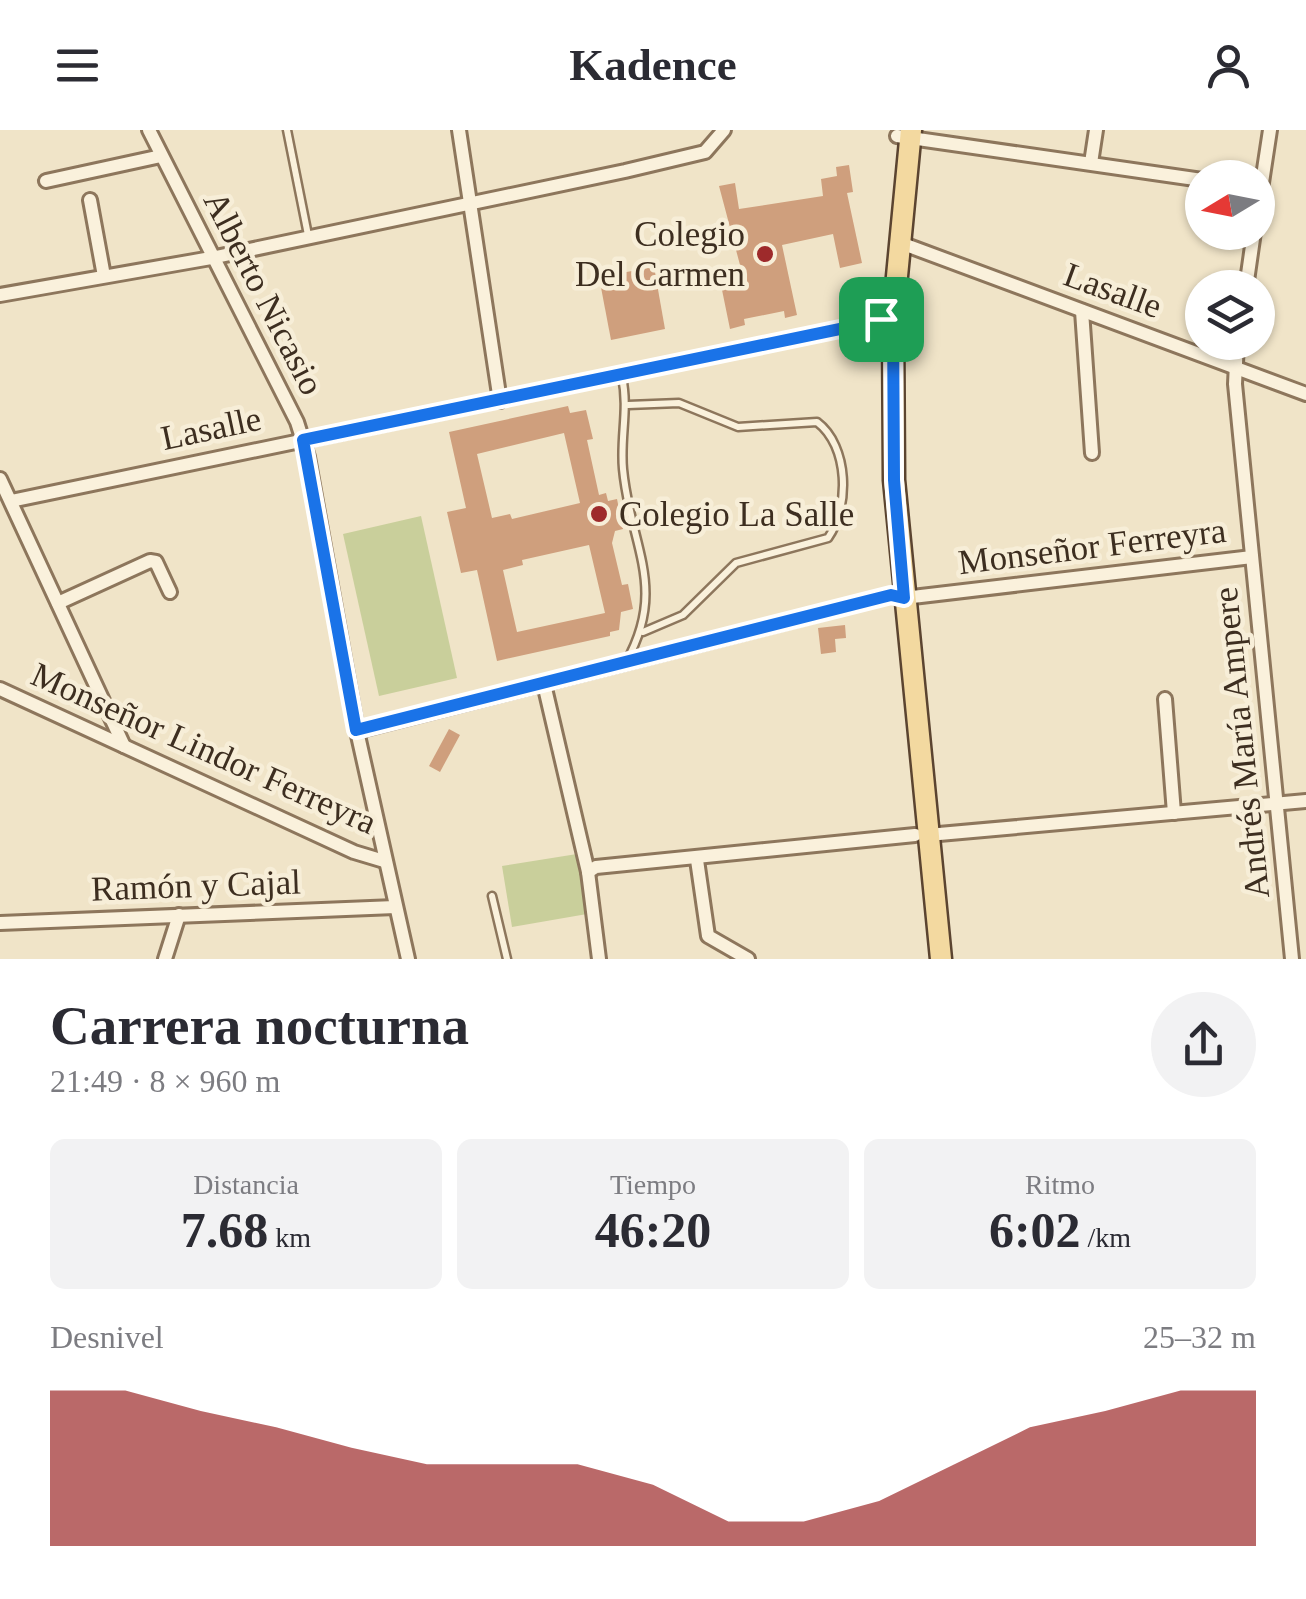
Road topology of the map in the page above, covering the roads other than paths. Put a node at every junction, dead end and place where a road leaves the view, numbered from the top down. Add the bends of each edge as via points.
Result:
1 (149, 130) edge
2 (287, 130) edge
3 (459, 130) edge
4 (724, 130) edge
5 (1096, 130) edge
6 (1270, 130) edge
7 (904, 133) edge
8 (162, 156) junction
9 (1264, 160) edge
10 (1091, 163) junction
11 (1185, 177) edge
12 (46, 181) dead end
13 (90, 200) dead end
14 (471, 202) junction
15 (308, 236) junction
16 (898, 242) junction
17 (210, 258) junction
18 (104, 276) junction
19 (0, 295) edge
20 (1082, 311) junction
21 (887, 318) junction
22 (1236, 360) edge
23 (1235, 368) junction
24 (622, 377) junction
25 (1306, 394) edge
26 (500, 400) junction
27 (628, 405) junction
28 (303, 440) junction
29 (1092, 453) dead end
30 (0, 479) edge
31 (11, 501) junction
32 (1252, 557) junction
33 (170, 592) dead end
34 (897, 597) junction
35 (58, 602) junction
36 (643, 632) junction
37 (626, 663) junction
38 (544, 684) junction
39 (0, 688) edge
40 (1165, 698) dead end
41 (356, 730) junction
42 (124, 746) junction
43 (1306, 801) edge
44 (1278, 804) junction
45 (1174, 812) junction
46 (922, 835) junction
47 (384, 860) junction
48 (697, 860) junction
49 (588, 872) junction
50 (492, 896) dead end
51 (395, 908) junction
52 (179, 915) junction
53 (0, 923) edge
54 (165, 959) edge
55 (408, 959) edge
56 (507, 959) edge
57 (599, 959) edge
58 (748, 959) edge
59 (927, 959) edge
60 (941, 959) edge
61 (1292, 959) edge

1 - 8 street, Alberto Nicasio
2 - 15 lane
3 - 14 street
4 - 14 street via 698,155
5 - 10 street
6 - 9 street
7 - 10 street
7 - 16 main road
7 - 21 main road
8 - 12 street
8 - 17 street, Alberto Nicasio
10 - 11 street
13 - 18 street
14 - 15 street
14 - 26 street
15 - 17 street
16 - 20 street, Lasalle
16 - 21 main road
17 - 18 street
17 - 28 street, Alberto Nicasio
18 - 19 street
20 - 23 street, Lasalle
20 - 29 street
21 - 24 street, Lasalle
21 - 34 main road via 882,493
22 - 23 street, Andrés María Ampere
23 - 25 street, Lasalle
23 - 32 street, Andrés María Ampere
24 - 26 street, Lasalle
24 - 27 lane
26 - 28 street, Lasalle
27 - 36 lane via 623,474 648,602
27 - 36 lane via 679,403 738,427 817,422 830,435 842,470 828,538 736,563 683,615
28 - 31 street, Lasalle
28 - 41 street, Alberto Nicasio
30 - 31 street
31 - 35 street
32 - 34 street, Monseñor Ferreyra
32 - 44 street, Andrés María Ampere
33 - 35 street via 150,561
34 - 37 street, Monseñor Ferreyra
34 - 46 main road
35 - 42 street
36 - 37 lane
37 - 38 street, Monseñor Ferreyra
38 - 41 street, Monseñor Ferreyra
38 - 49 street
39 - 42 street, Monseñor Lindor Ferreyra
40 - 45 street
41 - 47 street, Alberto Nicasio
42 - 47 street, Monseñor Lindor Ferreyra
43 - 44 street
44 - 45 street
44 - 61 street, Andrés María Ampere
45 - 46 street
46 - 48 street
46 - 59 main road
46 - 60 main road
47 - 51 street, Alberto Nicasio
48 - 49 street
48 - 58 street via 708,936
49 - 57 street
50 - 56 lane
51 - 52 street, Ramón y Cajal
51 - 55 street, Alberto Nicasio
52 - 53 street, Ramón y Cajal
52 - 54 street

